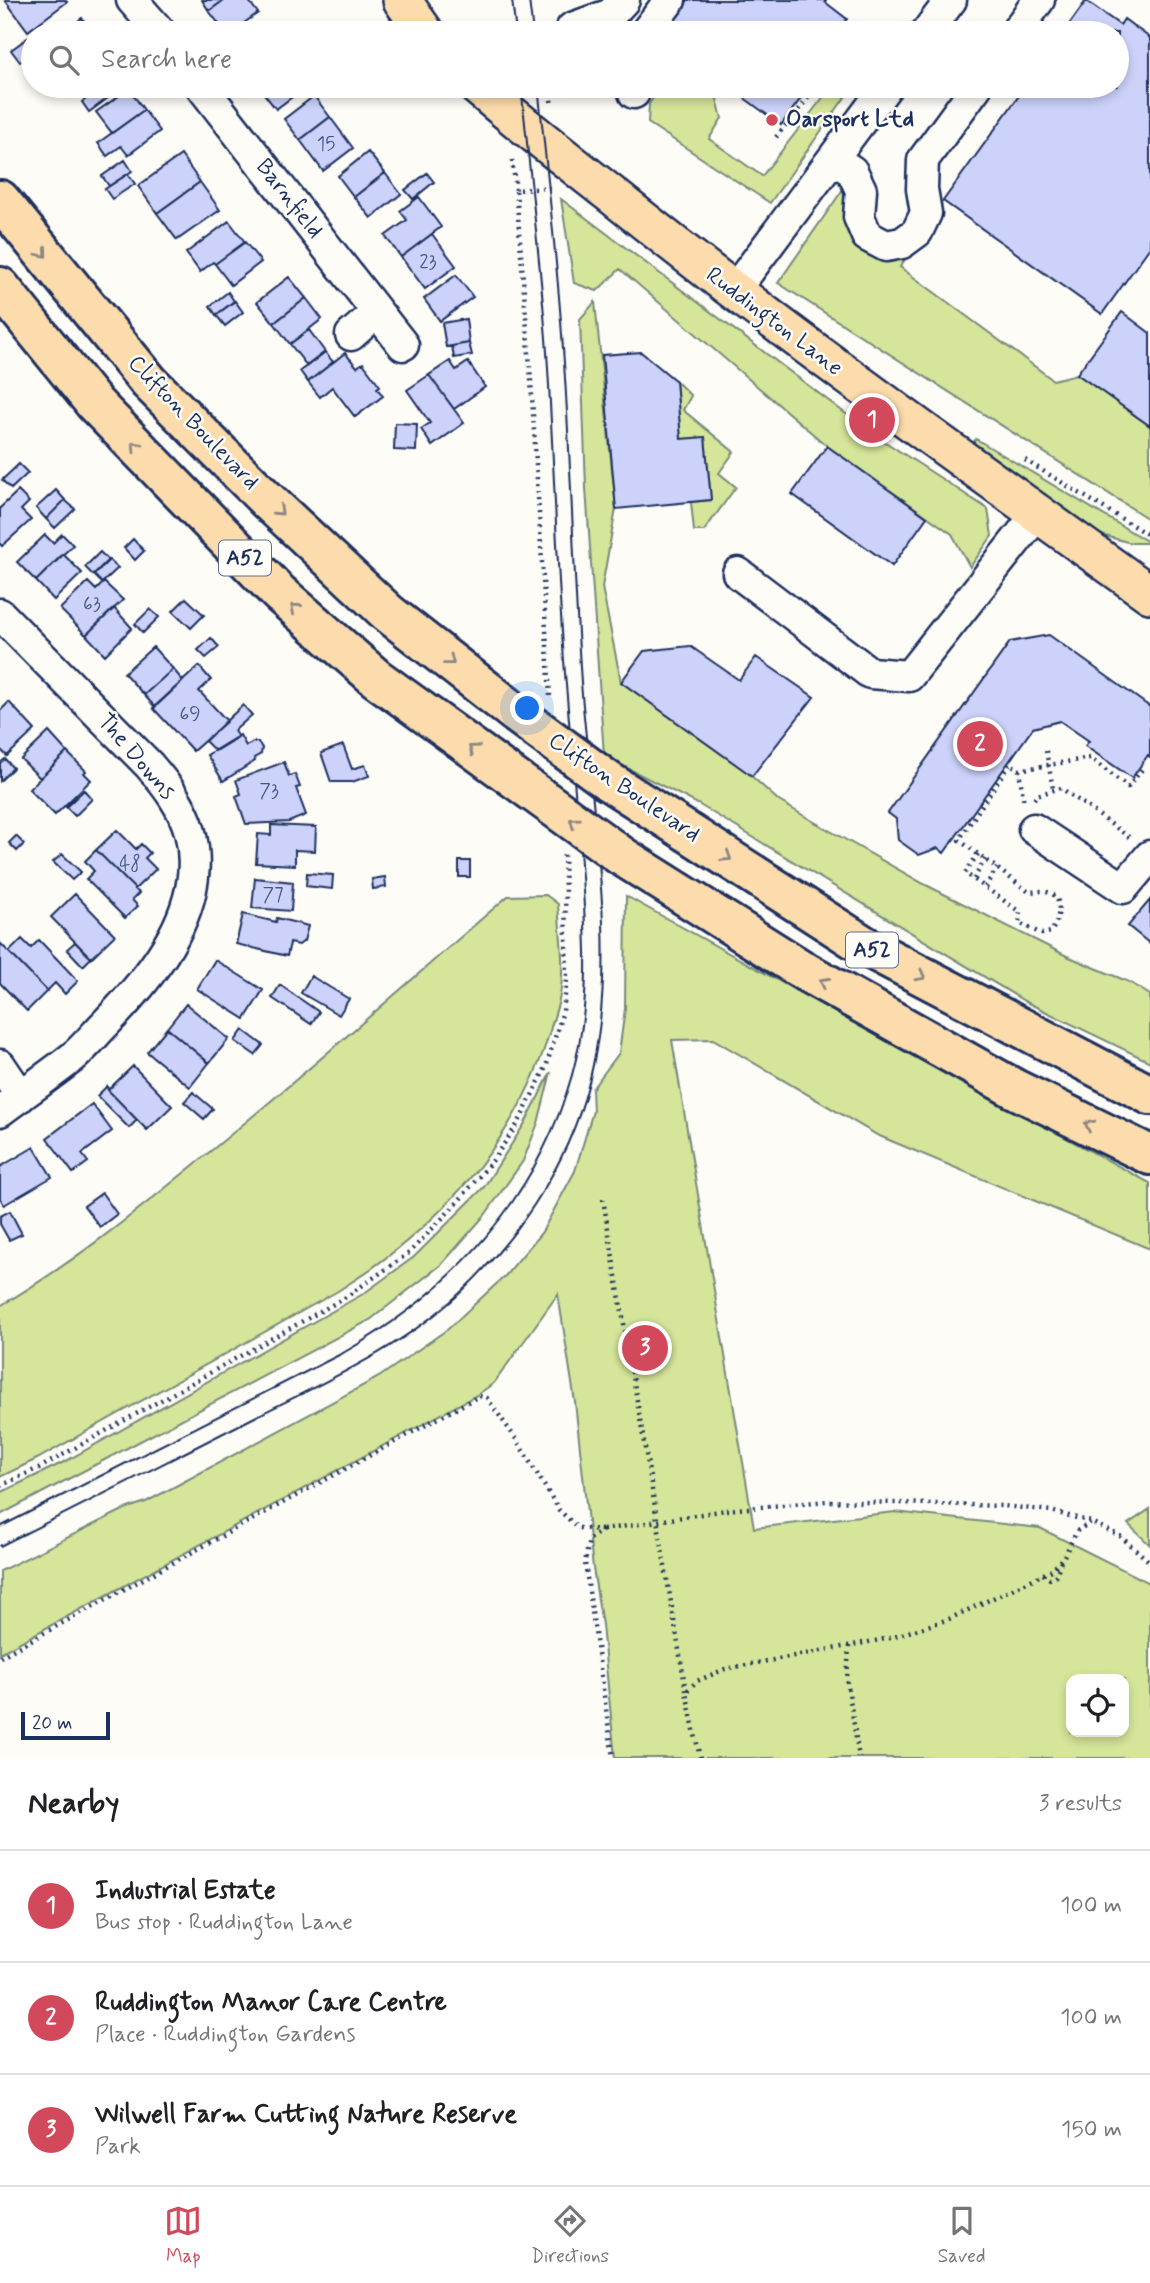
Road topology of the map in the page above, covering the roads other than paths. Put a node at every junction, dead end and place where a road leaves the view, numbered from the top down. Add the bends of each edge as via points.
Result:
1 (132, 0) edge
2 (402, 0) edge
3 (624, 0) edge
4 (670, 0) edge
5 (1039, 0) edge
6 (944, 2) edge
7 (150, 21) edge
8 (417, 21) edge
9 (590, 21) edge
10 (654, 21) edge
11 (933, 21) edge
12 (1024, 21) edge
13 (210, 98) edge
14 (491, 98) edge
15 (878, 98) edge
16 (968, 98) edge
17 (833, 159) junction
18 (0, 200) edge
19 (0, 287) edge
20 (733, 292) junction
21 (377, 312) junction
22 (351, 335) dead end
23 (403, 345) dead end
24 (1038, 513) junction
25 (738, 573) dead end
26 (1150, 594) edge
27 (0, 614) edge
28 (1034, 829) dead end
29 (1142, 848) edge
30 (0, 1065) edge
31 (1150, 1095) edge
32 (10, 1103) edge
33 (1150, 1155) edge

1 - 7 street
2 - 8 main road
3 - 9 street via 611,14
4 - 10 street
5 - 12 street
6 - 11 street
13 - 21 street, Barnfield
14 - 20 main road, Ruddington Lane
15 - 17 street
16 - 17 street via 923,160 926,214 918,232 902,243 886,246 867,236 859,217 861,190 852,171
17 - 20 street
18 -> 31 highway, Clifton Boulevard / A52, bridge via 149,382 268,501 388,613 517,714 608,781 865,946
33 -> 19 highway, A52, bridge via 1015,1089 816,978 620,855 376,678 279,593 96,404
20 - 24 main road, Ruddington Lane
21 - 22 street
21 - 23 street, Barnfield
24 - 25 street via 909,676 870,673
24 - 26 main road, Ruddington Lane
27 - 32 street, The Downs via 167,786 186,820 193,855 190,897 153,969 75,1056
28 - 29 street via 1123,888
30 - 32 street

